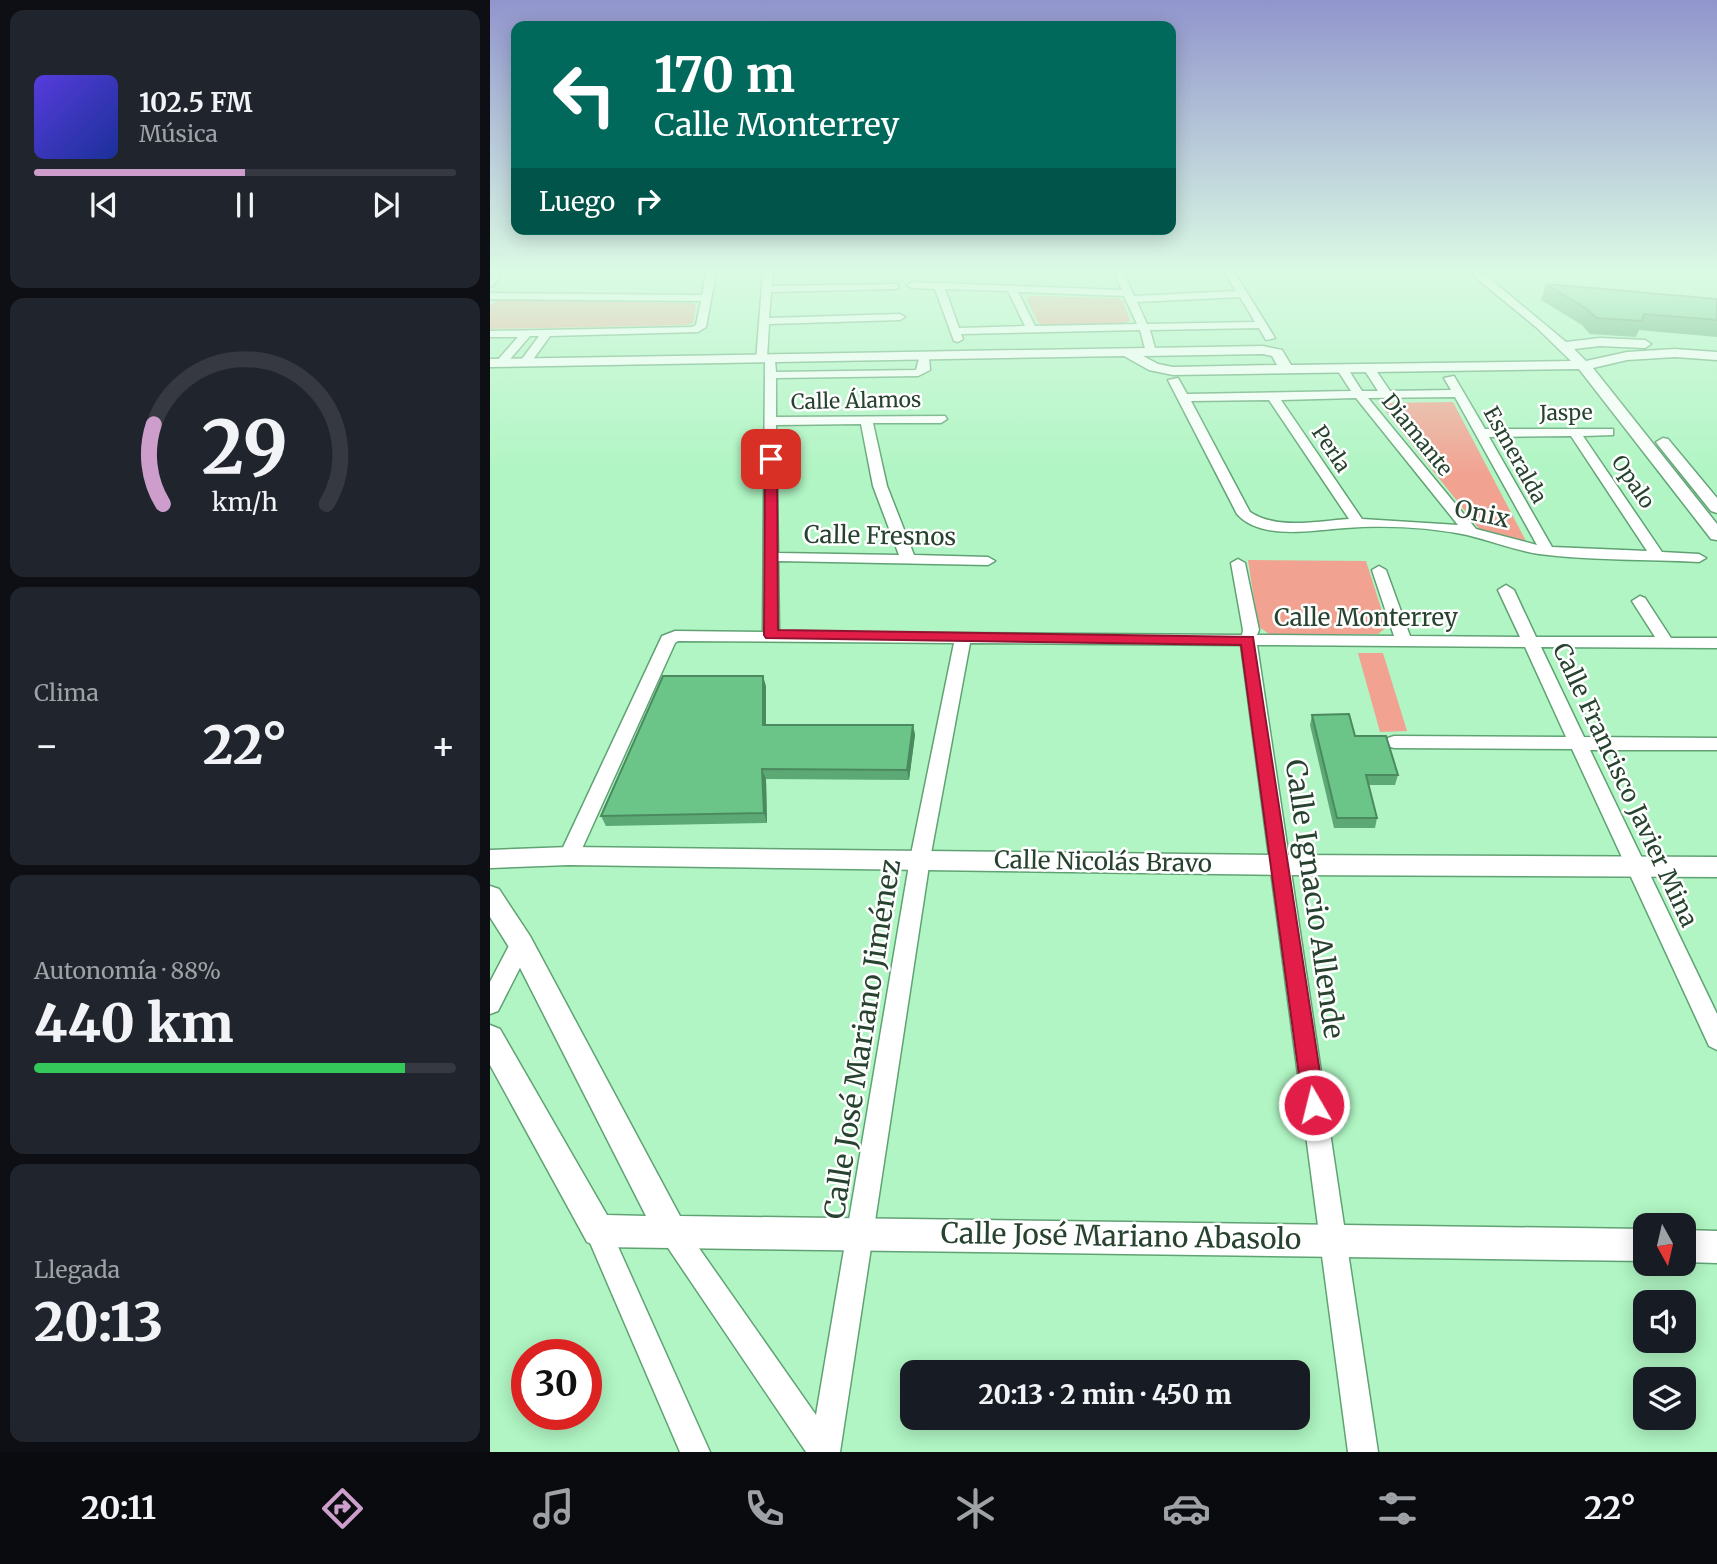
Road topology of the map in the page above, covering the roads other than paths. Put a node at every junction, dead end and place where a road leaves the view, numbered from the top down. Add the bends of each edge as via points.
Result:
1 (519, 341) edge
2 (541, 341) edge
3 (765, 341) edge
4 (1124, 341) edge
5 (1148, 341) edge
6 (1566, 341) edge
7 (1567, 341) edge
8 (1572, 345) junction
9 (1630, 349) junction
10 (1717, 349) edge
11 (1151, 352) junction
12 (1127, 353) junction
13 (1717, 356) edge
14 (924, 357) junction
15 (766, 360) junction
16 (525, 362) junction
17 (495, 363) edge
18 (1583, 365) junction
19 (1601, 365) junction
20 (1342, 368) junction
21 (1369, 368) junction
22 (1286, 369) junction
23 (771, 374) junction
24 (1450, 378) dead end
25 (1174, 380) dead end
26 (1458, 393) junction
27 (1386, 394) junction
28 (1359, 395) junction
29 (1273, 397) junction
30 (1184, 398) junction
31 (941, 419) dead end
32 (866, 420) junction
33 (771, 421) junction
34 (1574, 432) junction
35 (1609, 432) dead end
36 (1482, 433) junction
37 (1717, 508) edge
38 (1358, 523) junction
39 (1471, 532) junction
40 (1717, 535) edge
41 (1547, 550) junction
42 (1657, 555) junction
43 (771, 557) junction
44 (1699, 558) dead end
45 (908, 559) junction
46 (988, 561) dead end
47 (1238, 563) dead end
48 (1379, 570) dead end
49 (1506, 590) dead end
50 (1640, 601) dead end
51 (771, 635) junction
52 (962, 637) junction
53 (1248, 640) junction
54 (1404, 641) junction
55 (1531, 642) junction
56 (1666, 643) junction
57 (1717, 643) edge
58 (1394, 743) dead end
59 (1578, 743) junction
60 (1717, 744) edge
61 (569, 856) junction
62 (490, 859) edge
63 (920, 859) junction
64 (1281, 865) junction
65 (1636, 866) junction
66 (1717, 867) edge
67 (490, 896) edge
68 (520, 944) junction
69 (490, 1004) edge
70 (490, 1038) edge
71 (1717, 1039) edge
72 (670, 1230) junction
73 (598, 1231) junction
74 (861, 1233) junction
75 (1332, 1239) junction
76 (1633, 1245) edge
77 (1696, 1246) edge
78 (1717, 1247) edge
79 (695, 1452) edge
80 (824, 1452) edge
81 (1363, 1452) edge

1 - 17 street
2 - 16 street
3 - 15 street
4 - 12 street
5 - 11 street
6 - 8 street
7 - 8 street
8 - 9 street
8 - 18 street
8 - 19 street
9 - 10 street
9 - 13 street
9 - 19 street
11 - 12 street
11 - 22 street via 1271,351
12 - 14 street
12 - 22 street via 1166,370
14 - 15 street
14 - 23 street via 925,370 920,373
15 - 16 street
15 - 23 street
16 - 17 street
18 - 19 street
18 - 21 street
18 - 40 street
19 - 37 street
20 - 21 street
20 - 22 street
20 - 28 street, Diamante
21 - 27 street
23 - 33 street
24 - 26 street, Esmeralda
25 - 30 street
26 - 27 street
26 - 36 street, Esmeralda
27 - 28 street
28 - 29 street
28 - 39 street, Diamante
29 - 30 street
29 - 38 street, Perla
30 - 38 street, Onix via 1244,514 1254,522 1277,526
31 - 32 street, Calle Álamos
32 - 33 street, Calle Álamos
32 - 45 street via 880,486
33 - 43 street
34 - 35 street, Jaspe
34 - 36 street, Jaspe
34 - 42 street, Opalo
36 - 41 street, Esmeralda
38 - 39 street, Onix
39 - 41 street, Onix
41 - 42 street, Onix
42 - 44 street, Onix
43 - 45 street, Calle Fresnos
43 - 51 street
45 - 46 street, Calle Fresnos
47 - 53 street, Calle Ignacio Allende via 1251,630
48 - 54 street
49 - 55 street, Calle Francisco Javier Mina
50 - 56 street
51 - 52 street, Calle Monterrey
51 - 61 street, Calle Monterrey via 678,635 668,640
52 - 53 street, Calle Monterrey
52 - 63 street, Calle José Mariano Jiménez
53 - 54 street, Calle Monterrey
53 - 64 street, Calle Ignacio Allende
54 - 55 street, Calle Monterrey
55 - 56 street, Calle Monterrey
55 - 59 street, Calle Francisco Javier Mina
56 - 57 street, Calle Monterrey
58 - 59 street
59 - 60 street
59 - 65 street, Calle Francisco Javier Mina
61 - 62 street, Calle Nicolás Bravo
61 - 63 street, Calle Nicolás Bravo
63 - 64 street, Calle Nicolás Bravo
63 - 74 street, Calle José Mariano Jiménez
64 - 65 street, Calle Nicolás Bravo
64 - 75 street, Calle Ignacio Allende
65 - 66 street, Calle Nicolás Bravo
65 - 71 street, Calle Francisco Javier Mina
67 - 68 street
68 - 69 street
68 - 72 street
70 - 73 street
72 - 73 street, Calle José Mariano Abasolo
72 - 74 street, Calle José Mariano Abasolo
72 - 80 street
73 - 79 street
74 - 75 street, Calle José Mariano Abasolo
74 - 80 street, Calle José Mariano Jiménez
75 - 76 street, Calle José Mariano Abasolo
75 - 81 street, Calle Ignacio Allende
77 - 78 street

